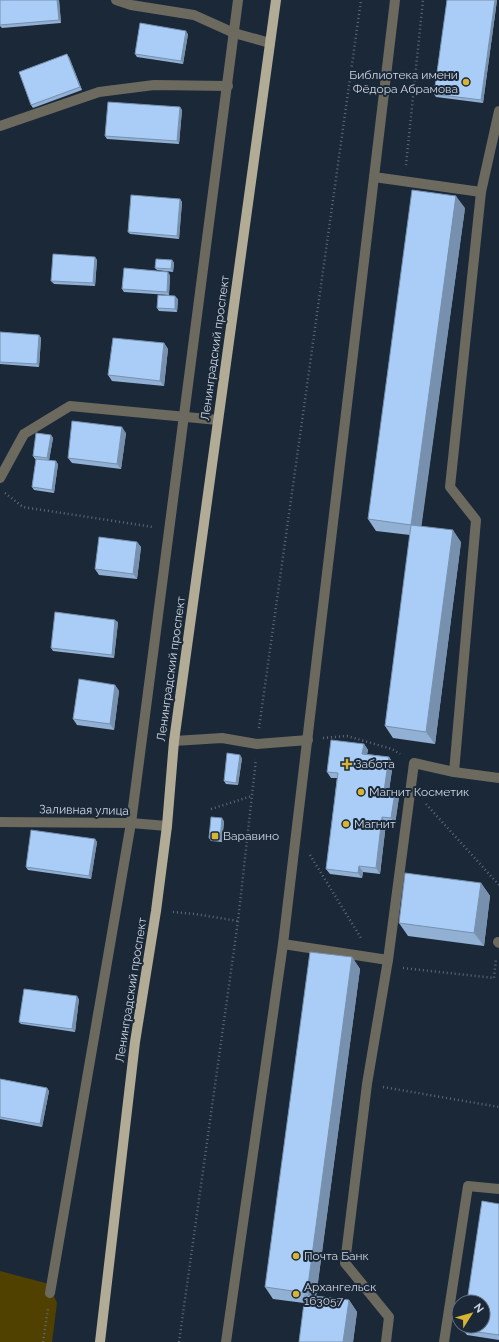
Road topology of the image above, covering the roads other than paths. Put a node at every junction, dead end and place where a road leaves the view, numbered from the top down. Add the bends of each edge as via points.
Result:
1 (116, 0) edge
2 (238, 0) edge
3 (276, 0) edge
4 (395, 0) edge
5 (234, 33) junction
6 (270, 43) junction
7 (228, 86) junction
8 (499, 112) edge
9 (498, 124) edge
10 (0, 126) edge
11 (374, 177) junction
12 (481, 192) junction
13 (184, 417) junction
14 (218, 420) junction
15 (0, 478) edge
16 (308, 740) junction
17 (174, 741) junction
18 (454, 772) junction
19 (499, 778) edge
20 (0, 822) edge
21 (132, 823) junction
22 (167, 826) junction
23 (283, 944) junction
24 (387, 963) junction
25 (499, 1189) edge
26 (50, 1293) road end
27 (100, 1342) edge
28 (226, 1342) edge
29 (386, 1342) edge
30 (444, 1342) edge

1 - 5 street via 131,5 194,15
2 - 5 street
3 - 6 main road, Ленинградский проспект
4 - 11 street
5 - 6 street
5 - 7 street
6 - 14 main road, Ленинградский проспект
7 - 10 street via 154,86 99,92
7 - 13 street
8 - 9 street
9 - 12 street
11 - 12 street
11 - 16 street
12 - 18 street via 450,487 476,520
13 - 14 street
13 - 15 street via 70,406 24,434
13 - 21 street
14 - 17 main road, Ленинградский проспект
16 - 17 street via 257,744 222,738
16 - 23 street
17 - 22 main road, Ленинградский проспект
18 - 19 street
18 - 24 street via 414,763
20 - 21 street, Заливная улица
21 - 22 street, Заливная улица
21 - 26 street
22 - 27 main road, Ленинградский проспект via 135,1042
23 - 24 street via 372,958
23 - 28 street
24 - 29 street via 367,1084 345,1263 389,1316
25 - 30 street via 468,1186

